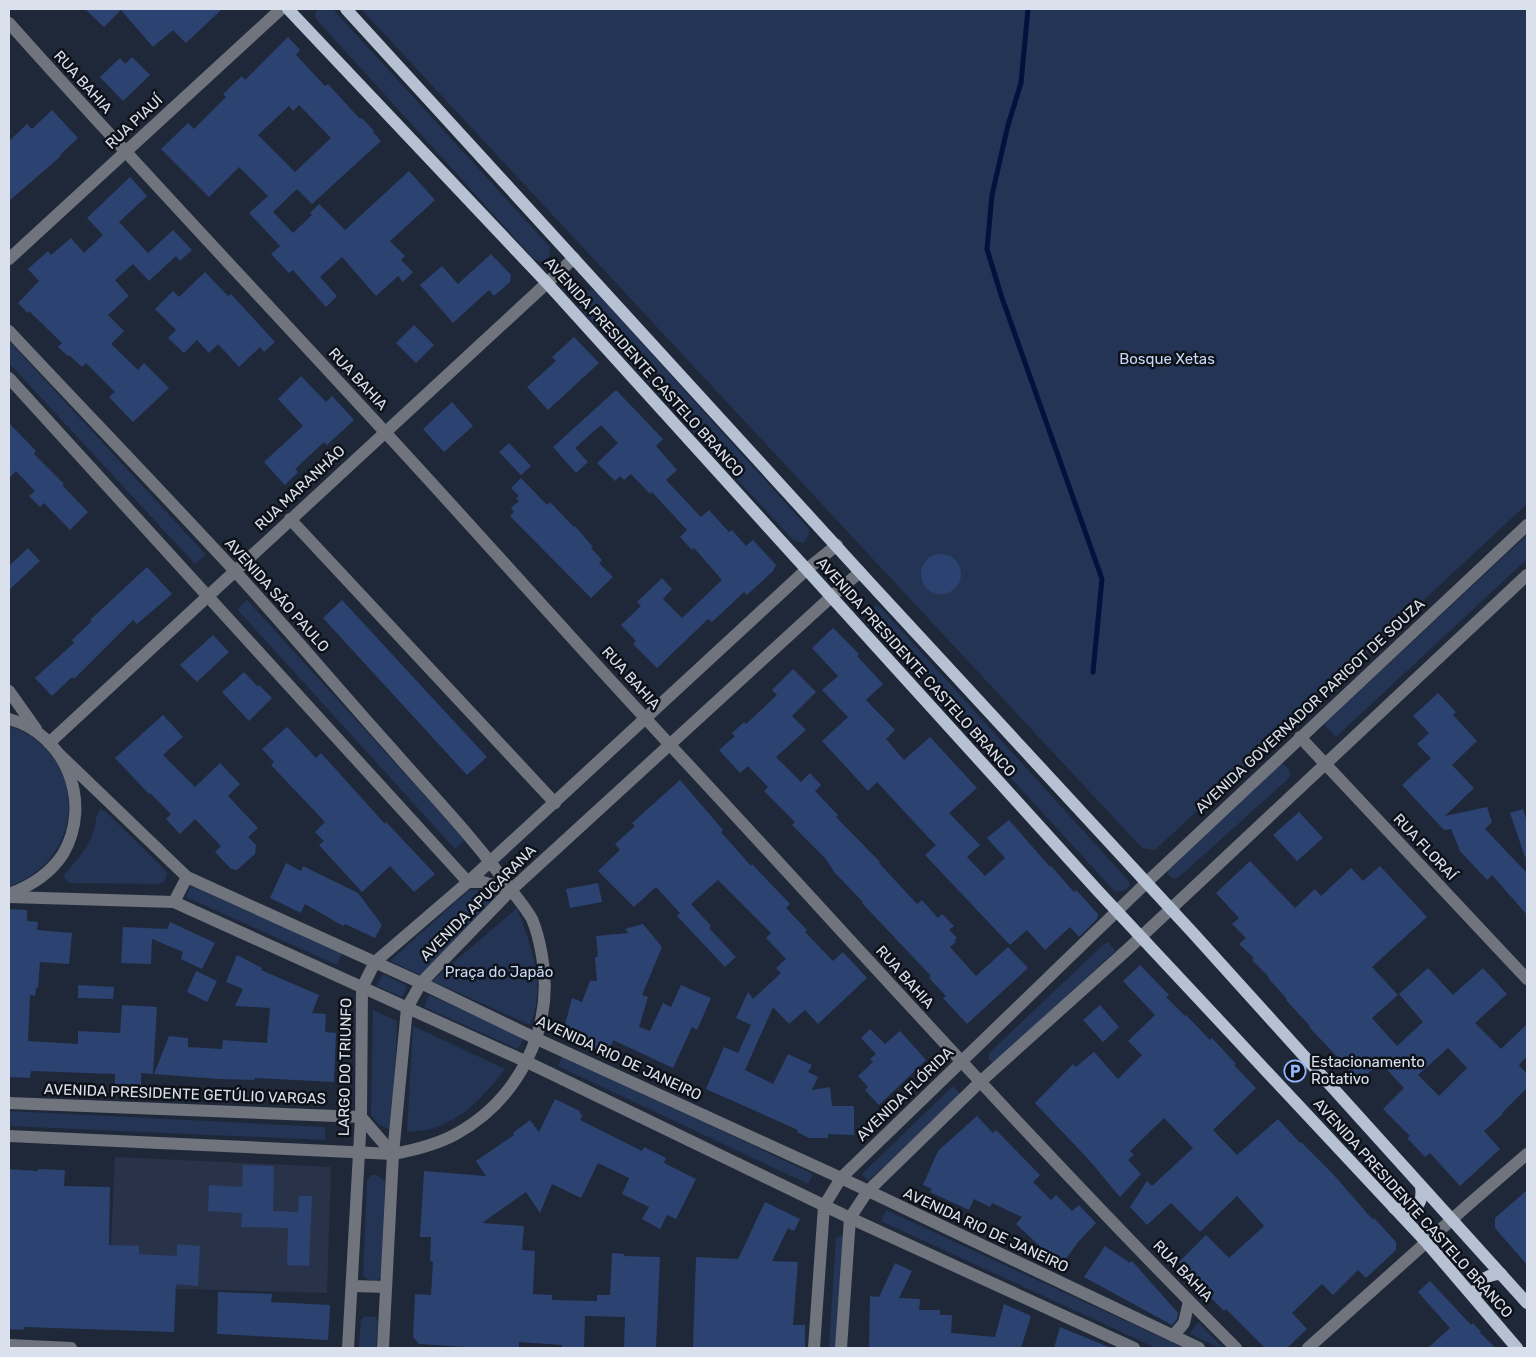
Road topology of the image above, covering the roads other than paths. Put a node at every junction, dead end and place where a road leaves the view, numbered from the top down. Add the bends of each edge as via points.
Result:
1 (282, 9) edge
2 (288, 9) edge
3 (346, 9) edge
4 (9, 24) edge
5 (125, 152) junction
6 (574, 258) junction
7 (9, 260) edge
8 (547, 283) junction
9 (9, 330) edge
10 (9, 378) edge
11 (385, 431) junction
12 (290, 519) junction
13 (1527, 525) edge
14 (836, 545) junction
15 (806, 570) junction
16 (234, 571) junction
17 (860, 572) junction
18 (1527, 575) edge
19 (208, 596) junction
20 (830, 597) junction
21 (9, 691) edge
22 (9, 719) edge
23 (646, 720) junction
24 (39, 734) junction
25 (1300, 737) junction
26 (49, 743) junction
27 (670, 744) junction
28 (58, 753) junction
29 (1325, 764) junction
30 (555, 803) junction
31 (491, 861) junction
32 (187, 877) junction
33 (468, 882) junction
34 (1146, 883) junction
35 (512, 890) junction
36 (9, 895) edge
37 (174, 902) junction
38 (1170, 910) junction
39 (1116, 911) junction
40 (1141, 937) junction
41 (375, 962) junction
42 (1527, 980) edge
43 (421, 983) junction
44 (362, 988) junction
45 (407, 1008) junction
46 (537, 1038) junction
47 (527, 1062) junction
48 (961, 1063) junction
49 (980, 1082) junction
50 (9, 1103) edge
51 (361, 1117) junction
52 (9, 1136) edge
53 (359, 1152) junction
54 (393, 1154) junction
55 (1527, 1154) edge
56 (841, 1178) junction
57 (1421, 1186) junction
58 (867, 1192) junction
59 (824, 1206) junction
60 (1394, 1208) junction
61 (850, 1218) junction
62 (1452, 1219) junction
63 (1427, 1243) junction
64 (1501, 1274) junction
65 (352, 1286) junction
66 (386, 1287) junction
67 (1476, 1298) junction
68 (1189, 1301) junction
69 (1527, 1303) edge
70 (1173, 1336) junction
71 (9, 1345) edge
72 (70, 1348) edge
73 (348, 1348) edge
74 (383, 1348) edge
75 (814, 1348) edge
76 (841, 1348) edge
77 (1134, 1348) edge
78 (1199, 1348) edge
79 (1236, 1348) edge
80 (1308, 1348) edge
81 (1517, 1348) edge

1 - 5 street, RUA PIAUÍ
2 - 8 main road, AVENIDA PRESIDENTE CASTELO BRANCO
3 - 6 main road, AVENIDA PRESIDENTE CASTELO BRANCO
4 - 5 street, RUA BAHIA
5 - 7 street, RUA PIAUÍ
5 - 11 street, RUA BAHIA
6 - 8 street, RUA MARANHÃO
6 - 14 main road, AVENIDA PRESIDENTE CASTELO BRANCO
8 - 11 street, RUA MARANHÃO
8 - 15 main road, AVENIDA PRESIDENTE CASTELO BRANCO
9 - 16 street, AVENIDA SÃO PAULO
10 - 19 street
11 - 12 street, RUA MARANHÃO
11 - 23 street, RUA BAHIA
12 - 16 street, RUA MARANHÃO
12 - 30 street
13 - 25 street, AVENIDA GOVERNADOR PARIGOT DE SOUZA
14 - 15 street, AVENIDA APUCARANA
14 - 17 main road, AVENIDA PRESIDENTE CASTELO BRANCO
15 - 20 main road, AVENIDA PRESIDENTE CASTELO BRANCO
15 - 23 street, AVENIDA APUCARANA
16 - 19 street, RUA MARANHÃO
16 - 31 street, AVENIDA SÃO PAULO
17 - 20 street, AVENIDA APUCARANA
17 - 34 main road, AVENIDA PRESIDENTE CASTELO BRANCO
18 - 29 street
19 - 26 street, RUA MARANHÃO
19 - 33 street
20 - 27 street, AVENIDA APUCARANA
20 - 39 main road, AVENIDA PRESIDENTE CASTELO BRANCO
21 - 24 street
22 - 24 street
23 - 27 street, RUA BAHIA
23 - 30 street, AVENIDA APUCARANA
24 - 26 street
25 - 29 street, RUA FLORAÍ
25 - 34 street, AVENIDA GOVERNADOR PARIGOT DE SOUZA
26 - 28 street
27 - 35 street, AVENIDA APUCARANA
27 - 48 street, RUA BAHIA
28 - 32 street, AVENIDA RIO DE JANEIRO
28 - 36 street via 71,776 74,790 75,817 68,843 44,875
29 - 38 street
29 - 42 street, RUA FLORAÍ
30 - 31 street, AVENIDA APUCARANA
31 - 33 street, AVENIDA APUCARANA
31 - 35 street, AVENIDA SÃO PAULO
32 - 37 street
32 - 41 street, AVENIDA RIO DE JANEIRO
33 - 35 street via 483,882
33 - 41 street, LARGO DO TRIUNFO
34 - 38 main road, AVENIDA PRESIDENTE CASTELO BRANCO
34 - 39 street, AVENIDA GOVERNADOR PARIGOT DE SOUZA
35 - 43 street, AVENIDA APUCARANA
35 - 46 street, LARGO DO TRIUNFO via 532,919 541,946 545,998
36 - 37 street
37 - 44 street
38 - 40 street
38 - 57 main road, AVENIDA PRESIDENTE CASTELO BRANCO
39 - 40 main road, AVENIDA PRESIDENTE CASTELO BRANCO
39 - 48 street, AVENIDA FLÓRIDA
40 - 49 street
40 - 60 main road, AVENIDA PRESIDENTE CASTELO BRANCO
41 - 43 street, AVENIDA RIO DE JANEIRO
41 - 44 street, LARGO DO TRIUNFO
43 - 45 street, AVENIDA APUCARANA
43 - 46 street, AVENIDA RIO DE JANEIRO
44 - 45 street
44 - 51 street, LARGO DO TRIUNFO
45 - 47 street
45 - 54 street, AVENIDA APUCARANA
46 - 47 street, LARGO DO TRIUNFO
46 - 56 street, AVENIDA RIO DE JANEIRO
47 - 54 street, LARGO DO TRIUNFO via 505,1093 472,1124 432,1145
47 - 59 street
48 - 49 street, RUA BAHIA
48 - 56 street, AVENIDA FLÓRIDA
49 - 58 street
49 - 68 street, RUA BAHIA
50 - 51 street, AVENIDA PRESIDENTE GETÚLIO VARGAS
51 - 53 street, LARGO DO TRIUNFO
51 - 54 street
52 - 53 street
53 - 54 street, LARGO DO TRIUNFO
53 - 65 street
54 - 66 street, AVENIDA APUCARANA
55 - 62 street
56 - 58 street, AVENIDA RIO DE JANEIRO
56 - 59 street, AVENIDA FLÓRIDA
57 - 60 main road via 1419,1204 1412,1210
57 - 62 main road, AVENIDA PRESIDENTE CASTELO BRANCO
58 - 61 street
58 - 70 street, AVENIDA RIO DE JANEIRO
59 - 61 street
59 - 75 street, AVENIDA FLÓRIDA
60 - 63 main road, AVENIDA PRESIDENTE CASTELO BRANCO
61 - 76 street
61 - 77 street
62 - 63 street
62 - 64 main road, AVENIDA PRESIDENTE CASTELO BRANCO
63 - 67 main road, AVENIDA PRESIDENTE CASTELO BRANCO
63 - 80 street
64 - 67 main road via 1485,1277 1479,1283
64 - 69 main road, AVENIDA PRESIDENTE CASTELO BRANCO
65 - 66 street
65 - 73 street
66 - 74 street, AVENIDA APUCARANA
67 - 81 main road, AVENIDA PRESIDENTE CASTELO BRANCO
68 - 70 street via 1184,1323
68 - 79 street, RUA BAHIA
70 - 78 street, AVENIDA RIO DE JANEIRO
71 - 72 street

